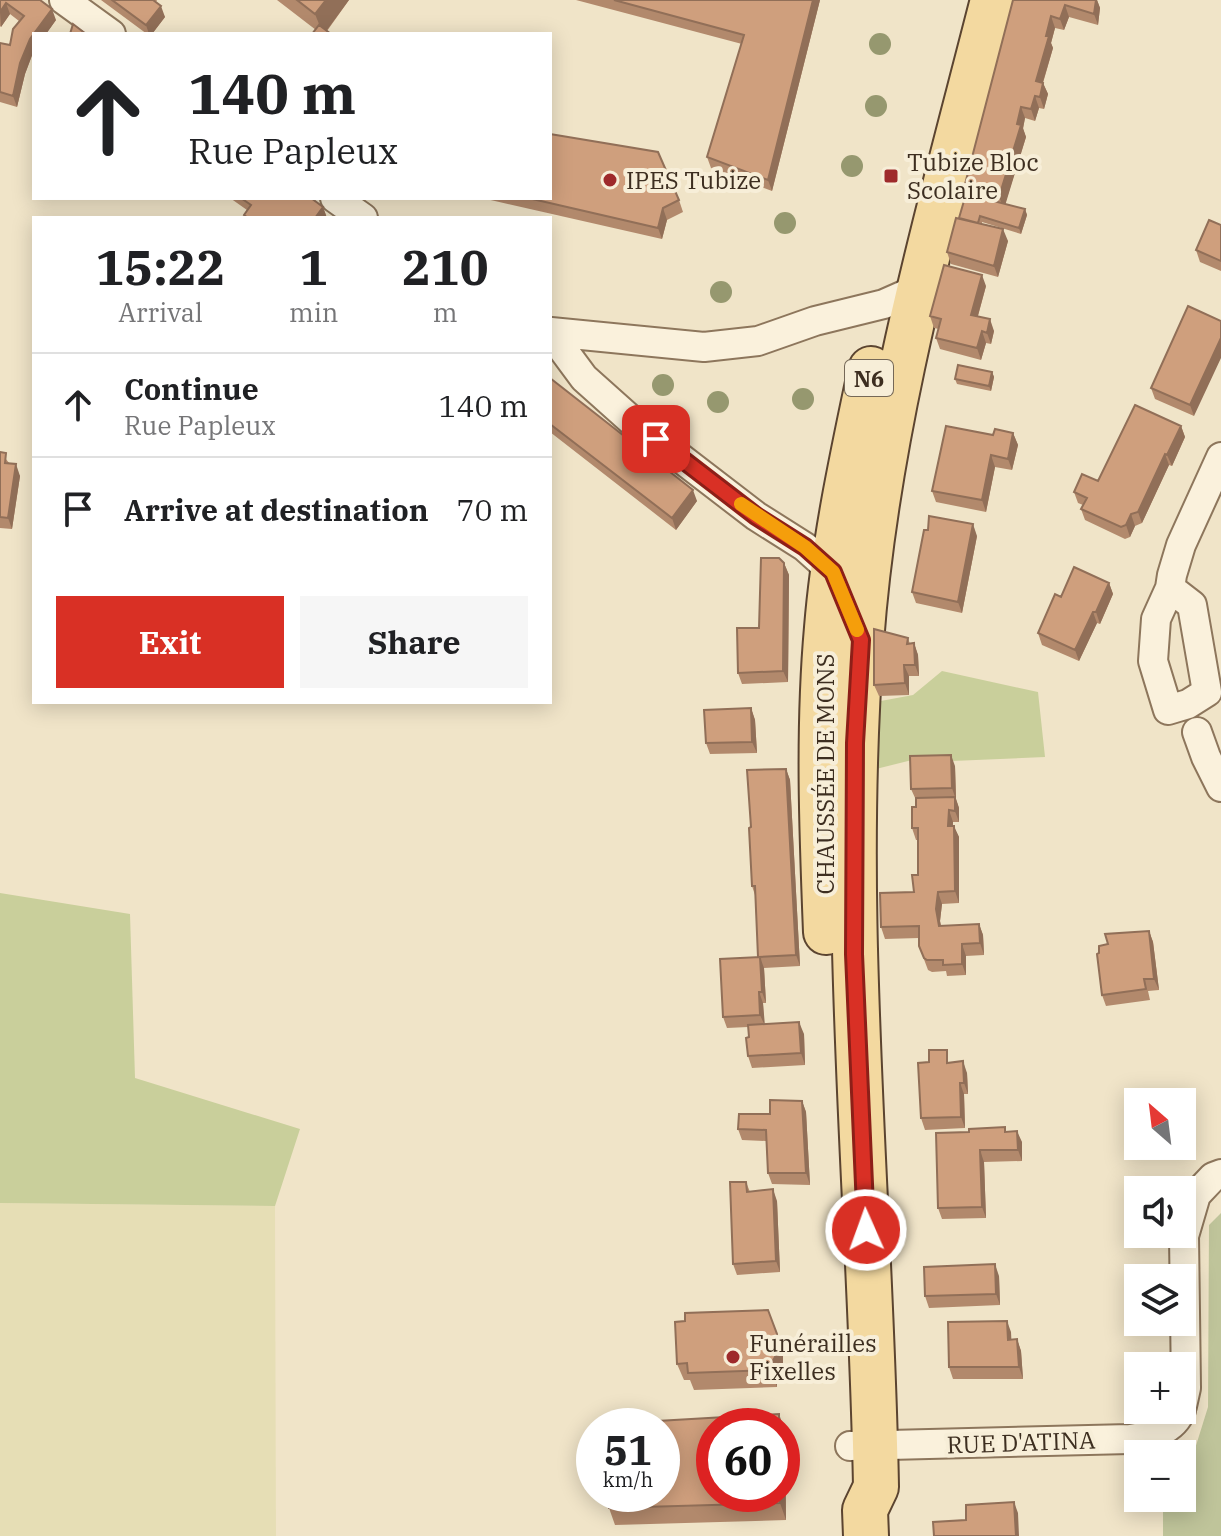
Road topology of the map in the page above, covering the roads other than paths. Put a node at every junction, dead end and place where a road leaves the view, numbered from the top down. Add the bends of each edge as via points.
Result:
1 (64, 0) edge
2 (964, 0) edge
3 (993, 0) edge
4 (108, 32) edge
5 (338, 200) edge
6 (360, 216) edge
7 (901, 297) junction
8 (552, 332) edge
9 (552, 335) edge
10 (1221, 457) edge
11 (833, 572) junction
12 (1170, 588) dead end
13 (861, 640) junction
14 (1197, 732) dead end
15 (1221, 787) edge
16 (1221, 1174) edge
17 (1186, 1352) edge
18 (1173, 1424) edge
19 (863, 1446) junction
20 (866, 1523) edge

1 - 4 street
2 - 7 main road, CHAUSSÉE DE MONS / N6
3 - 7 main road, CHAUSSÉE DE MONS / N6
5 - 6 street
7 - 8 street via 758,341 704,347
7 - 11 main road, CHAUSSÉE DE MONS / N6 via 855,446
7 - 13 main road, CHAUSSÉE DE MONS / N6 via 894,402
9 - 11 street via 584,378 631,420
10 - 12 street via 1181,545
11 - 13 street
11 - 19 main road, CHAUSSÉE DE MONS / N6 via 823,687 823,839 835,1179
13 - 19 main road, CHAUSSÉE DE MONS / N6 via 854,954
14 - 15 street
16 - 17 street, RUE D'ATINA via 1196,1195 1184,1236
18 - 19 street, RUE D'ATINA via 1130,1439
19 - 20 main road, CHAUSSÉE DE MONS / N6 via 852,1490

